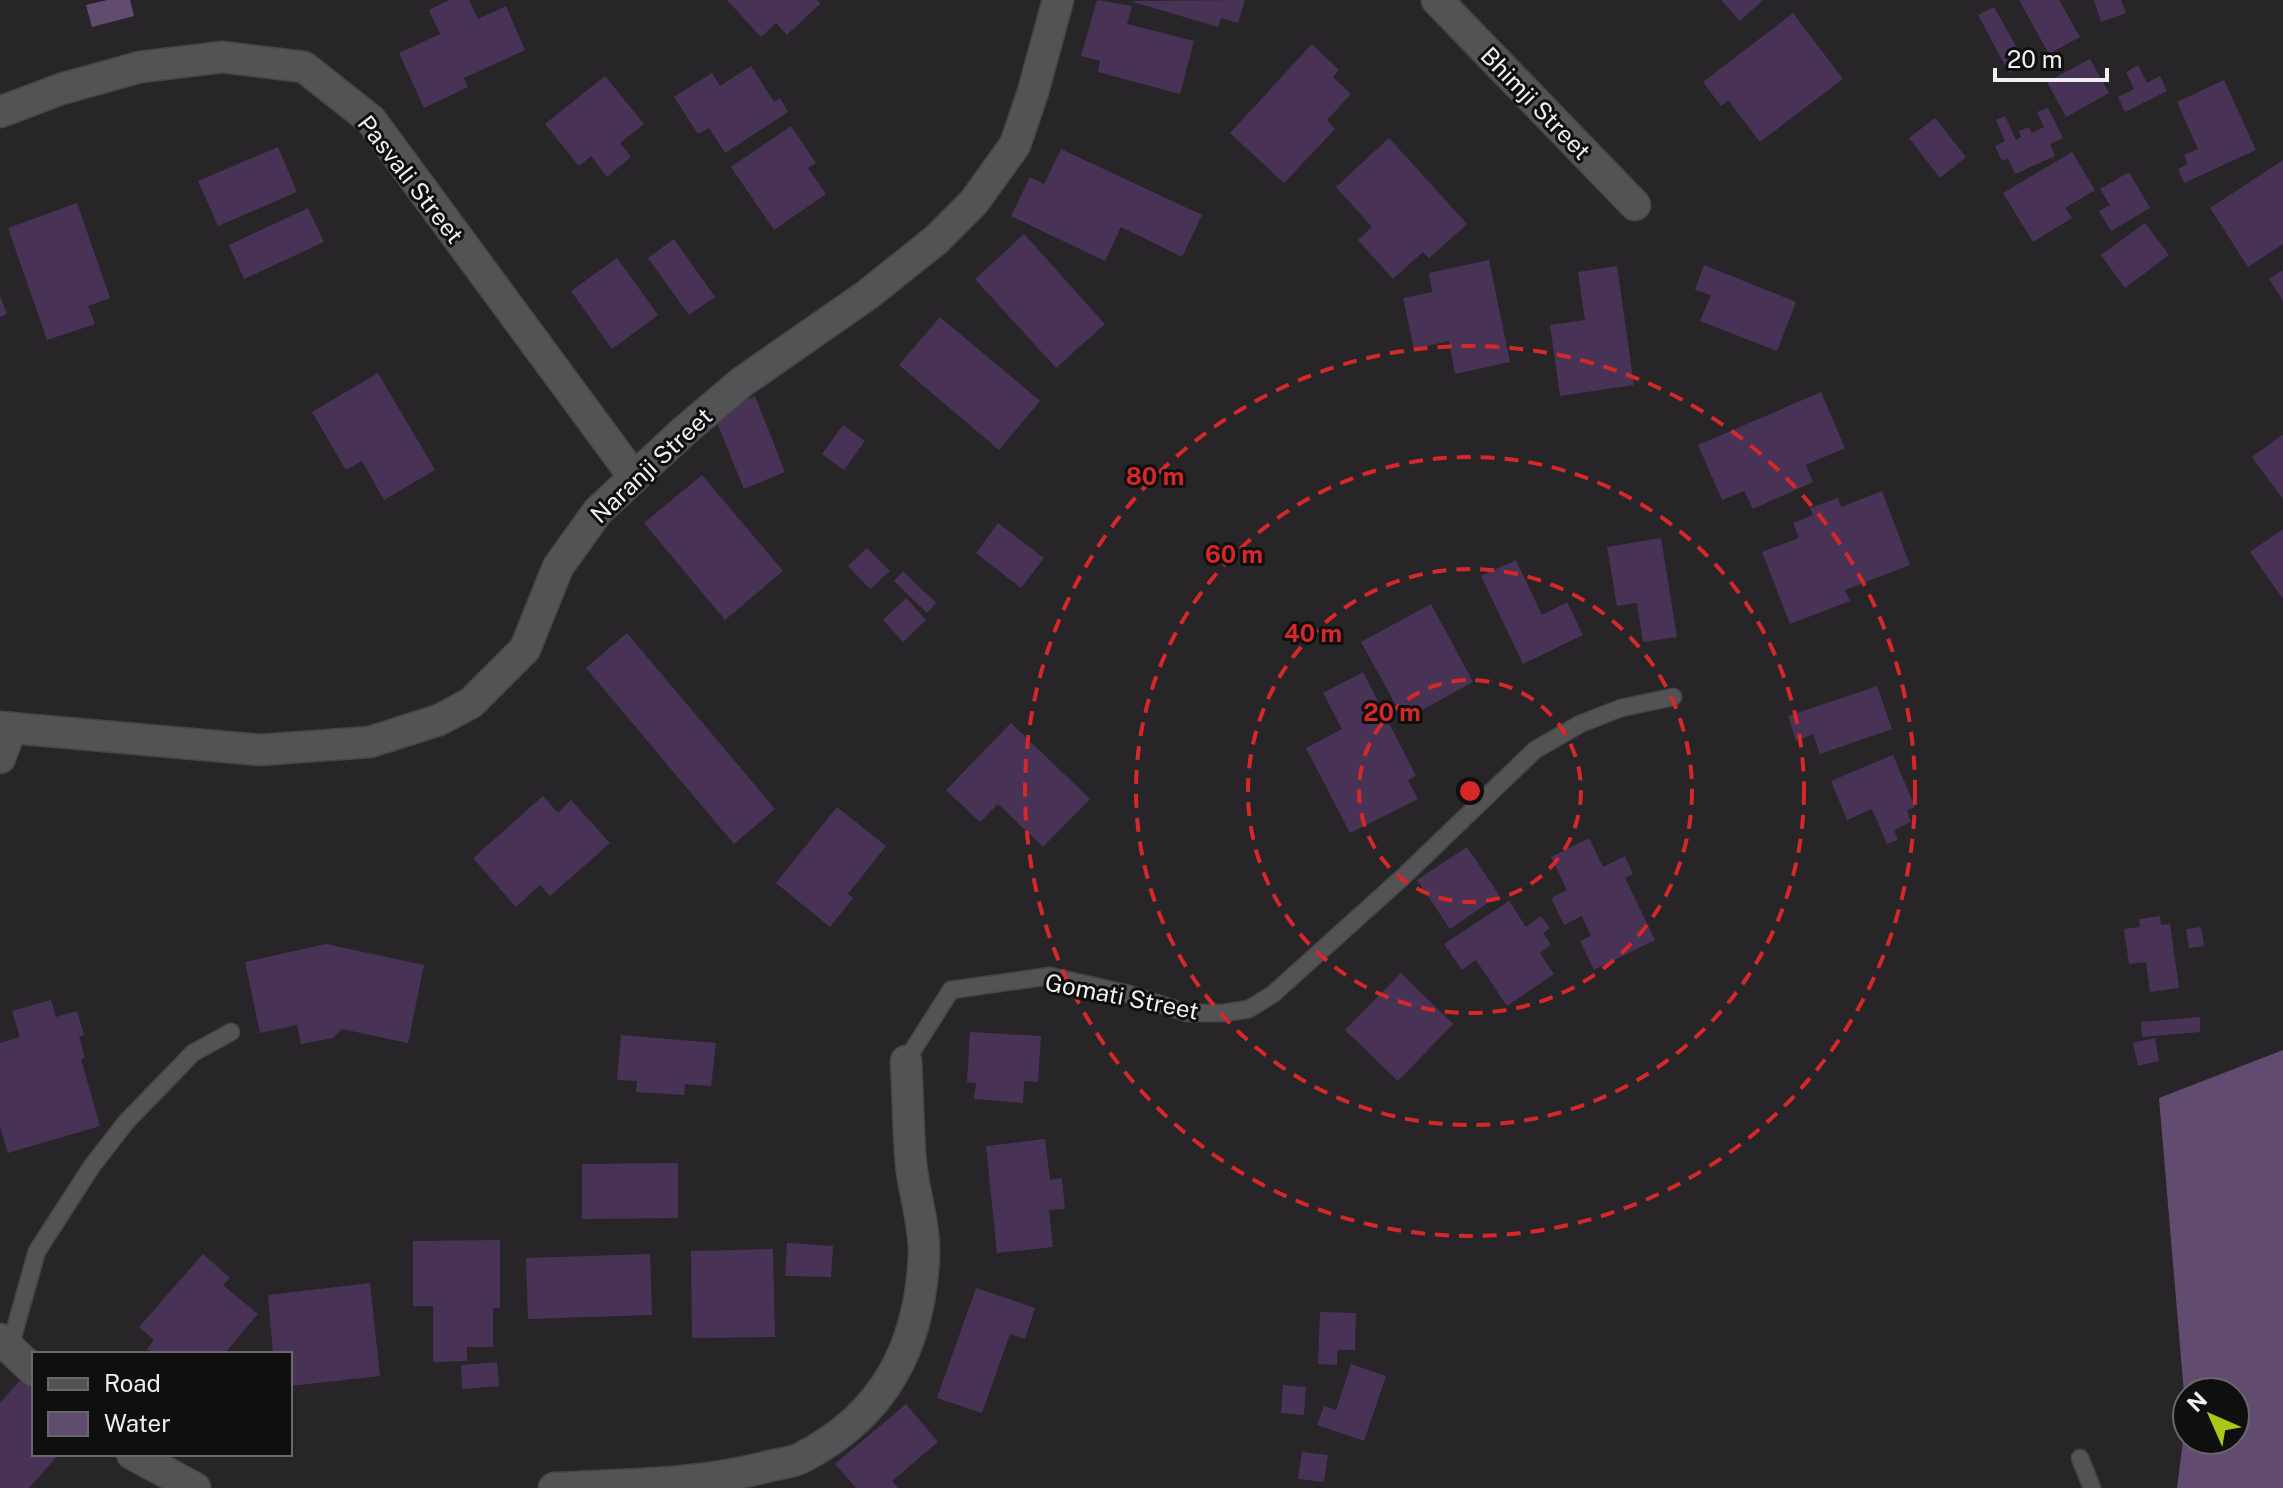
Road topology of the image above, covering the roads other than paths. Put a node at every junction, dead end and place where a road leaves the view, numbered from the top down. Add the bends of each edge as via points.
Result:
1 (1058, 0) edge
2 (1437, 0) edge
3 (0, 112) edge
4 (1635, 205) dead end
5 (634, 477) junction
6 (1673, 697) dead end
7 (5, 728) edge
8 (0, 758) edge
9 (231, 1032) dead end
10 (906, 1061) joint
11 (5, 1343) edge
12 (32, 1369) edge
13 (136, 1456) edge
14 (2080, 1458) dead end
15 (195, 1488) edge
16 (554, 1488) edge
17 (2092, 1488) edge

1 - 5 street, Naranji Street via 1015,145 974,202 867,295 742,382
2 - 4 street, Bhimji Street
3 - 5 street, Pasvali Street via 140,67 222,57 304,67 371,120
5 - 7 street, Naranji Street via 598,511 558,567 525,649 471,703 439,720 370,742 260,750
6 - 10 lane, Gomati Street via 1621,708 1535,750 1404,876 1273,994 1249,1009 1187,1013 1050,976 951,990
7 - 8 street
9 - 11 lane via 193,1053 92,1166 37,1251
10 - 16 street, Gomati Street via 911,1167 924,1253 919,1301 905,1354 867,1410 800,1459 717,1478
11 - 12 street
13 - 15 street
14 - 17 lane

